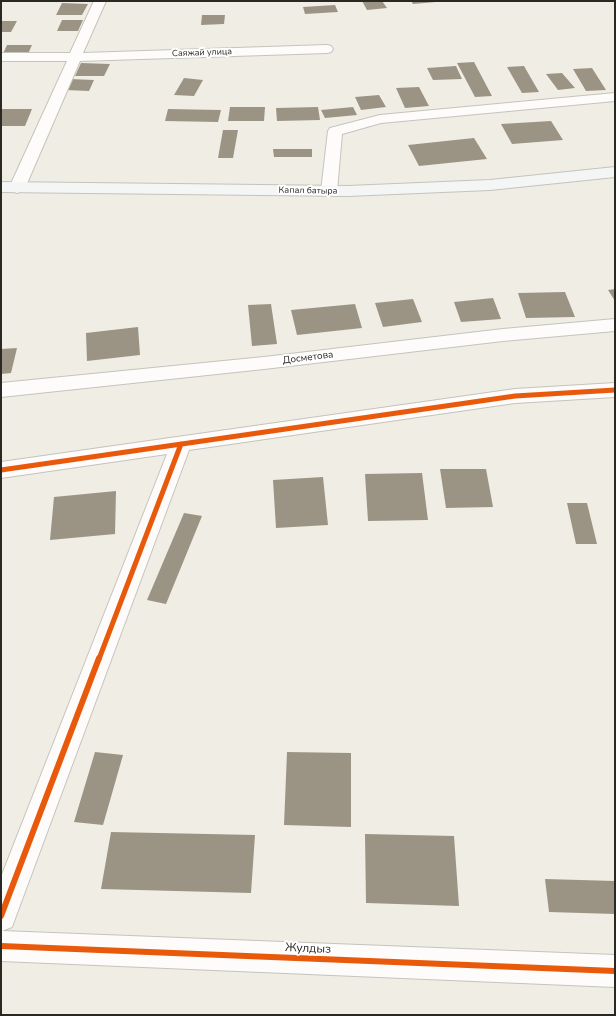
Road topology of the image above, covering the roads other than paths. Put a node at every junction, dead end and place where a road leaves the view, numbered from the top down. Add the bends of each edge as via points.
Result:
1 (100, 1) edge
2 (327, 49) dead end
3 (1, 57) edge
4 (76, 57) junction
5 (615, 97) edge
6 (615, 172) edge
7 (1, 187) edge
8 (17, 188) junction
9 (329, 191) junction
10 (615, 325) edge
11 (1, 390) edge
12 (615, 390) edge
13 (181, 444) junction
14 (1, 470) edge
15 (1, 916) edge
16 (1, 946) edge
17 (615, 971) edge

1 - 4 street
2 - 4 street, Саяжай улица
3 - 4 street, Саяжай улица
4 - 8 street
5 - 9 street via 380,119 335,131
6 - 9 main road, Капал батыра via 490,185
7 - 8 main road, Капал батыра
8 - 9 main road, Капал батыра
10 - 11 street, Досметова
12 - 13 street via 515,396
13 - 14 street
13 - 15 street
16 - 17 street, Жулдыз

